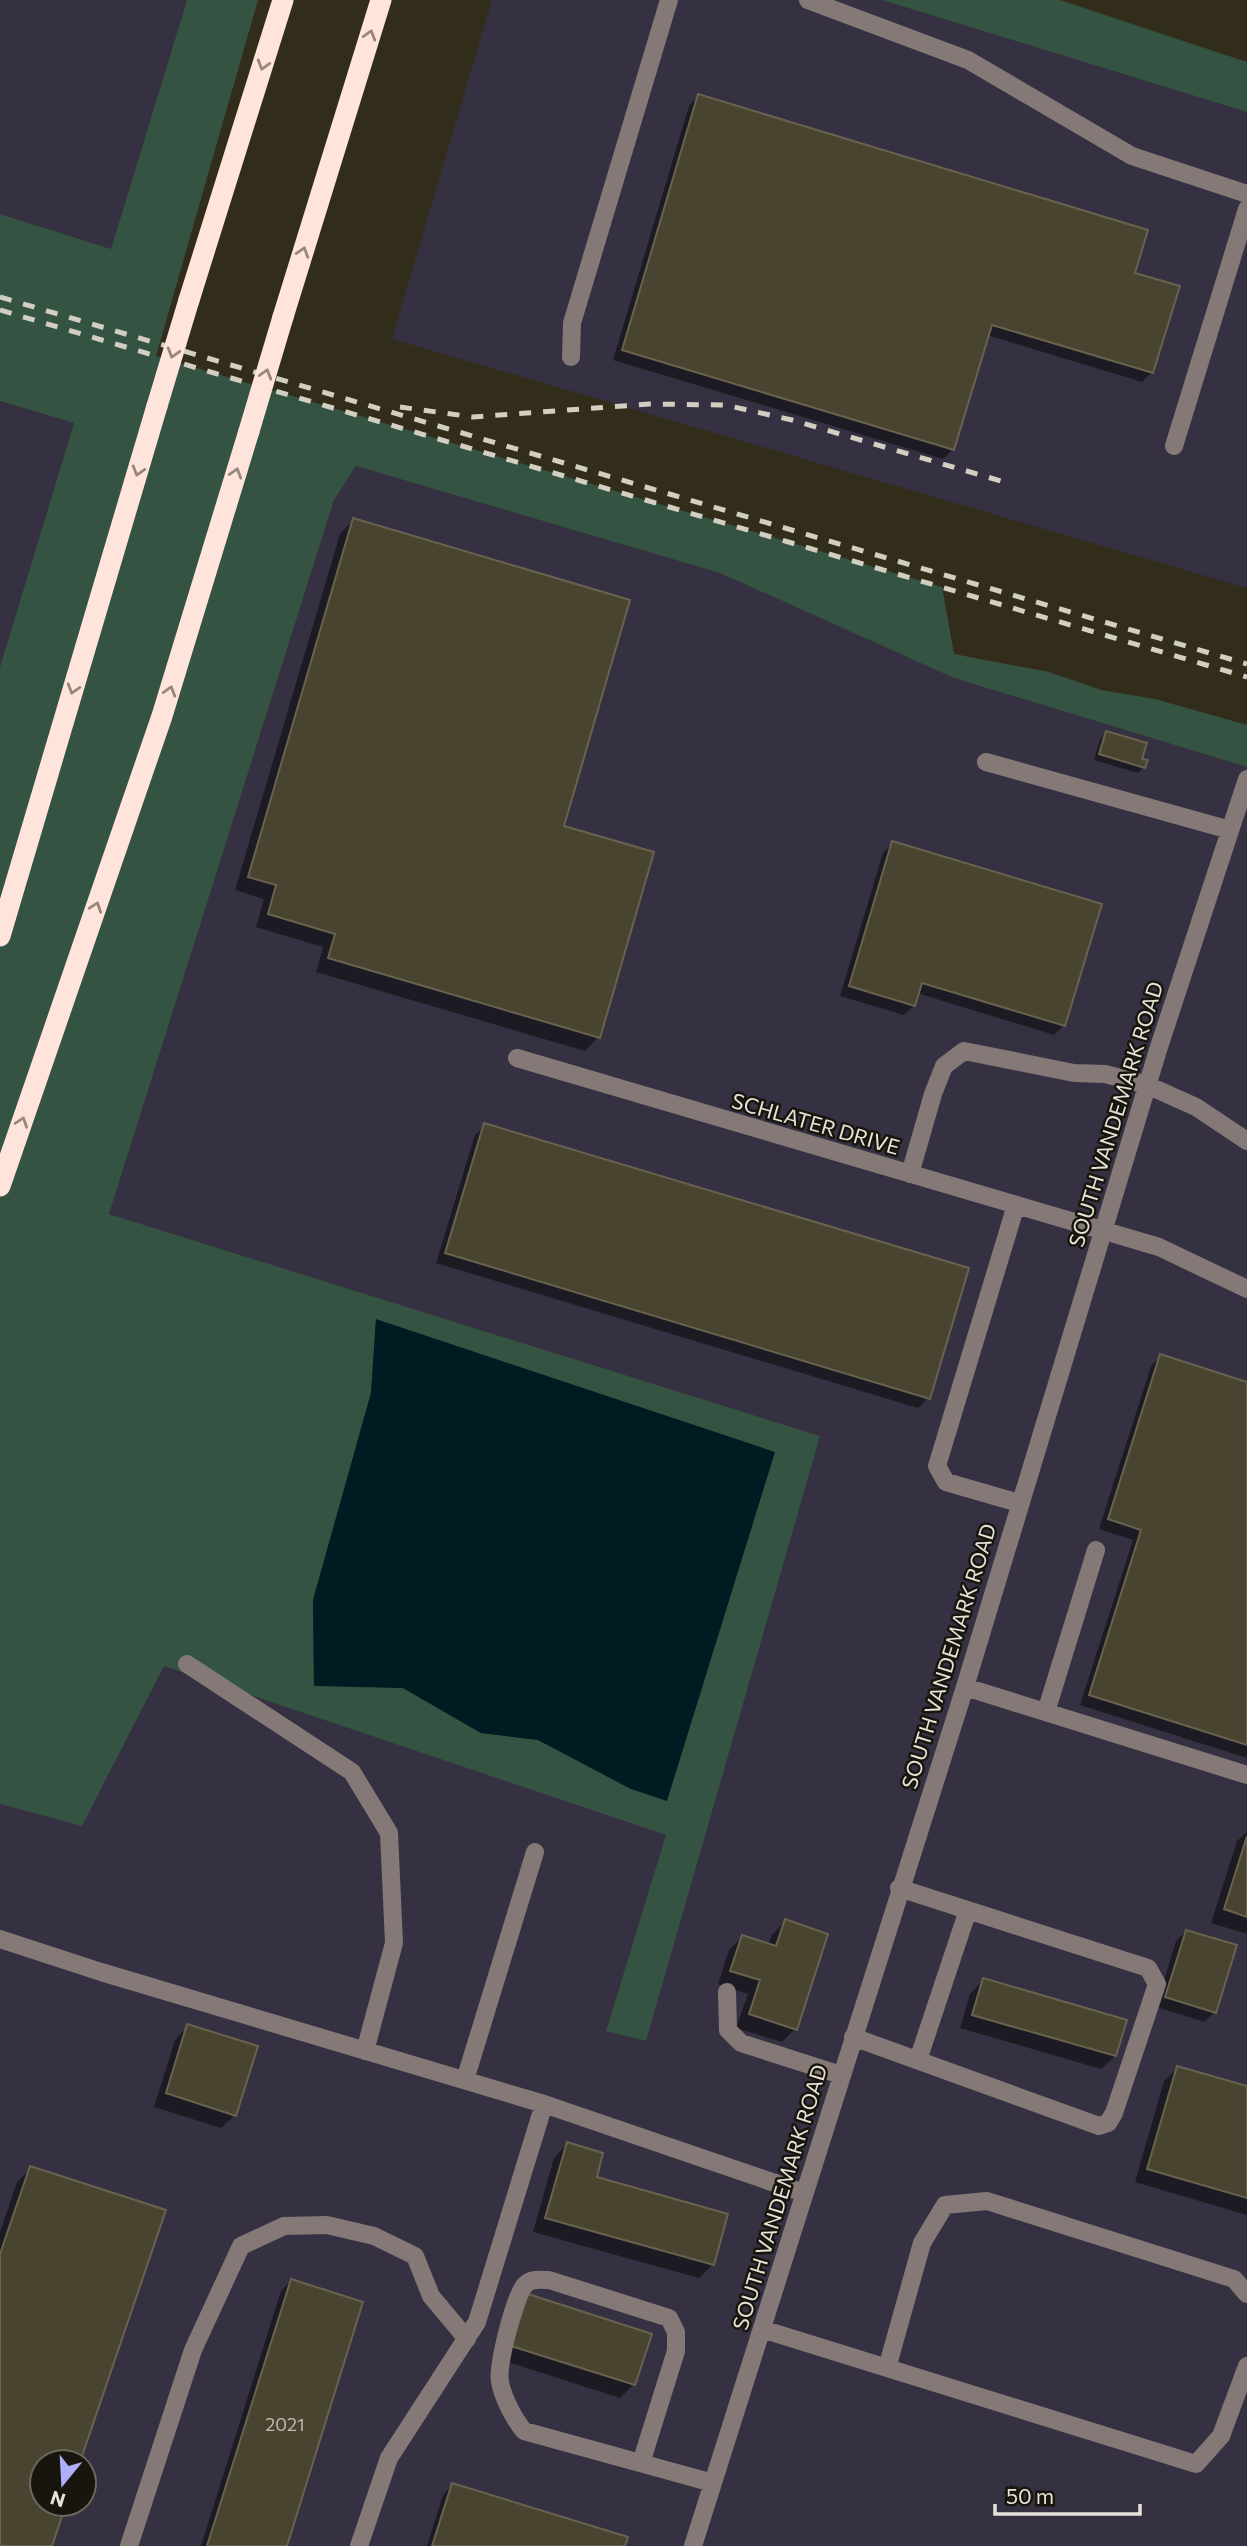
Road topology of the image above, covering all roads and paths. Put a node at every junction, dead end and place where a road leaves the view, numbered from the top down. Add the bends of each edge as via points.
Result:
1 (283, 0) edge
2 (381, 0) edge
3 (669, 0) edge
4 (808, 0) edge
5 (1247, 194) edge
6 (1247, 209) edge
7 (571, 357) dead end
8 (1174, 446) dead end
9 (986, 762) dead end
10 (1247, 779) edge
11 (1242, 807) edge
12 (1230, 830) junction
13 (0, 936) edge
14 (517, 1058) dead end
15 (1147, 1085) junction
16 (1247, 1140) edge
17 (910, 1174) junction
18 (0, 1186) edge
19 (1016, 1205) junction
20 (1103, 1230) junction
21 (1247, 1289) edge
22 (1019, 1503) junction
23 (1097, 1550) dead end
24 (187, 1664) dead end
25 (965, 1686) junction
26 (1046, 1712) junction
27 (1247, 1775) edge
28 (536, 1852) dead end
29 (899, 1888) junction
30 (968, 1910) junction
31 (0, 1938) edge
32 (727, 1992) dead end
33 (853, 2037) junction
34 (365, 2050) junction
35 (918, 2060) junction
36 (841, 2075) junction
37 (465, 2080) junction
38 (544, 2104) junction
39 (804, 2193) junction
40 (1247, 2294) edge
41 (762, 2329) junction
42 (467, 2339) junction
43 (1247, 2366) edge
44 (887, 2368) junction
45 (641, 2463) junction
46 (713, 2483) junction
47 (129, 2546) edge
48 (359, 2546) edge
49 (693, 2546) edge

1 -> 13 highway, bridge
18 -> 2 highway, bridge via 162,716
3 - 7 street via 572,323
4 - 5 street via 968,60 1132,156
6 - 8 street
9 - 12 street
10 - 11 street, SOUTH VANDEMARK ROAD
11 - 12 street, SOUTH VANDEMARK ROAD
12 - 15 street, SOUTH VANDEMARK ROAD
14 - 17 street, SCHLATER DRIVE
15 - 16 street via 1196,1107
15 - 17 street via 964,1051 944,1066
15 - 20 street, SOUTH VANDEMARK ROAD
17 - 19 street, SCHLATER DRIVE
19 - 20 street, SCHLATER DRIVE
19 - 22 street via 937,1466 946,1482
20 - 21 street, SCHLATER DRIVE via 1158,1247
20 - 22 street, SOUTH VANDEMARK ROAD
22 - 25 street, SOUTH VANDEMARK ROAD
23 - 26 street
24 - 34 street via 352,1772 388,1833 394,1943
25 - 26 street
25 - 29 street, SOUTH VANDEMARK ROAD
26 - 27 street
28 - 37 street
29 - 30 street
29 - 33 street, SOUTH VANDEMARK ROAD
30 - 35 street
30 - 35 street via 1148,1968 1157,1984 1114,2113 1108,2123 1099,2126
31 - 34 street
32 - 36 street via 728,2030 741,2043
33 - 35 street
33 - 36 street, SOUTH VANDEMARK ROAD
34 - 37 street
36 - 39 street, SOUTH VANDEMARK ROAD
37 - 38 street
38 - 39 street
38 - 42 street via 477,2322
39 - 41 street, SOUTH VANDEMARK ROAD
40 - 44 street via 1234,2279 987,2201 945,2205 922,2243
41 - 44 street
41 - 46 street, SOUTH VANDEMARK ROAD
42 - 47 street via 431,2296 415,2256 374,2236 327,2225 284,2226 241,2246 193,2350
42 - 48 street via 389,2458
43 - 44 street via 1222,2436 1196,2463
45 - 45 street via 524,2431 517,2422 500,2381 501,2350 524,2286 534,2279 669,2318 676,2332 676,2351
45 - 46 street
46 - 49 street, SOUTH VANDEMARK ROAD

